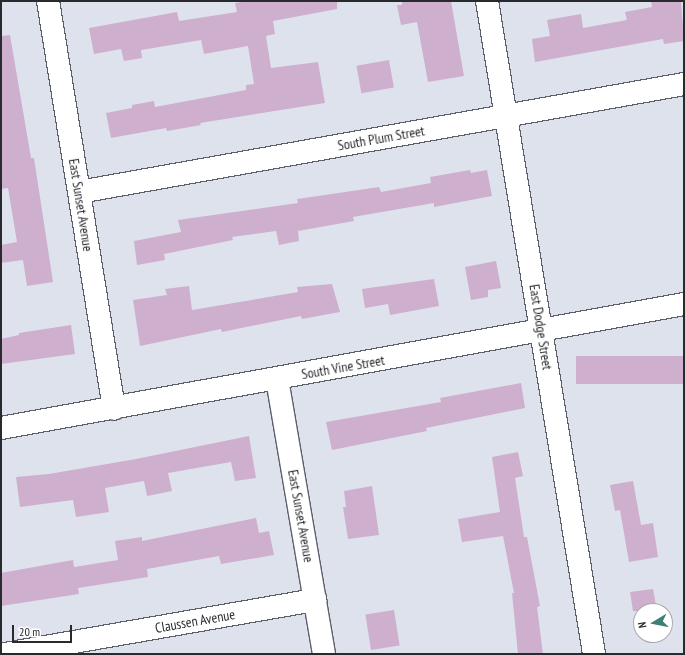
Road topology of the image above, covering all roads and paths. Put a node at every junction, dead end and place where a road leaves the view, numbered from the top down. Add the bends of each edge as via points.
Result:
1 (48, 1) edge
2 (487, 1) edge
3 (684, 84) edge
4 (506, 115) junction
5 (79, 192) junction
6 (684, 304) edge
7 (542, 330) junction
8 (277, 379) junction
9 (114, 409) junction
10 (1, 428) edge
11 (315, 600) junction
12 (5, 654) edge
13 (324, 654) edge
14 (594, 654) edge

1 - 5 street, East Sunset Avenue
2 - 4 street, East Dodge Street
3 - 4 street, South Plum Street
4 - 5 street, South Plum Street
4 - 7 street, East Dodge Street
5 - 9 street, East Sunset Avenue
6 - 7 street, South Vine Street
7 - 8 street, South Vine Street
7 - 14 street, East Dodge Street
8 - 9 street, South Vine Street
8 - 11 street, East Sunset Avenue
9 - 10 street, South Vine Street
11 - 12 street, Claussen Avenue
11 - 13 street, East Sunset Avenue

